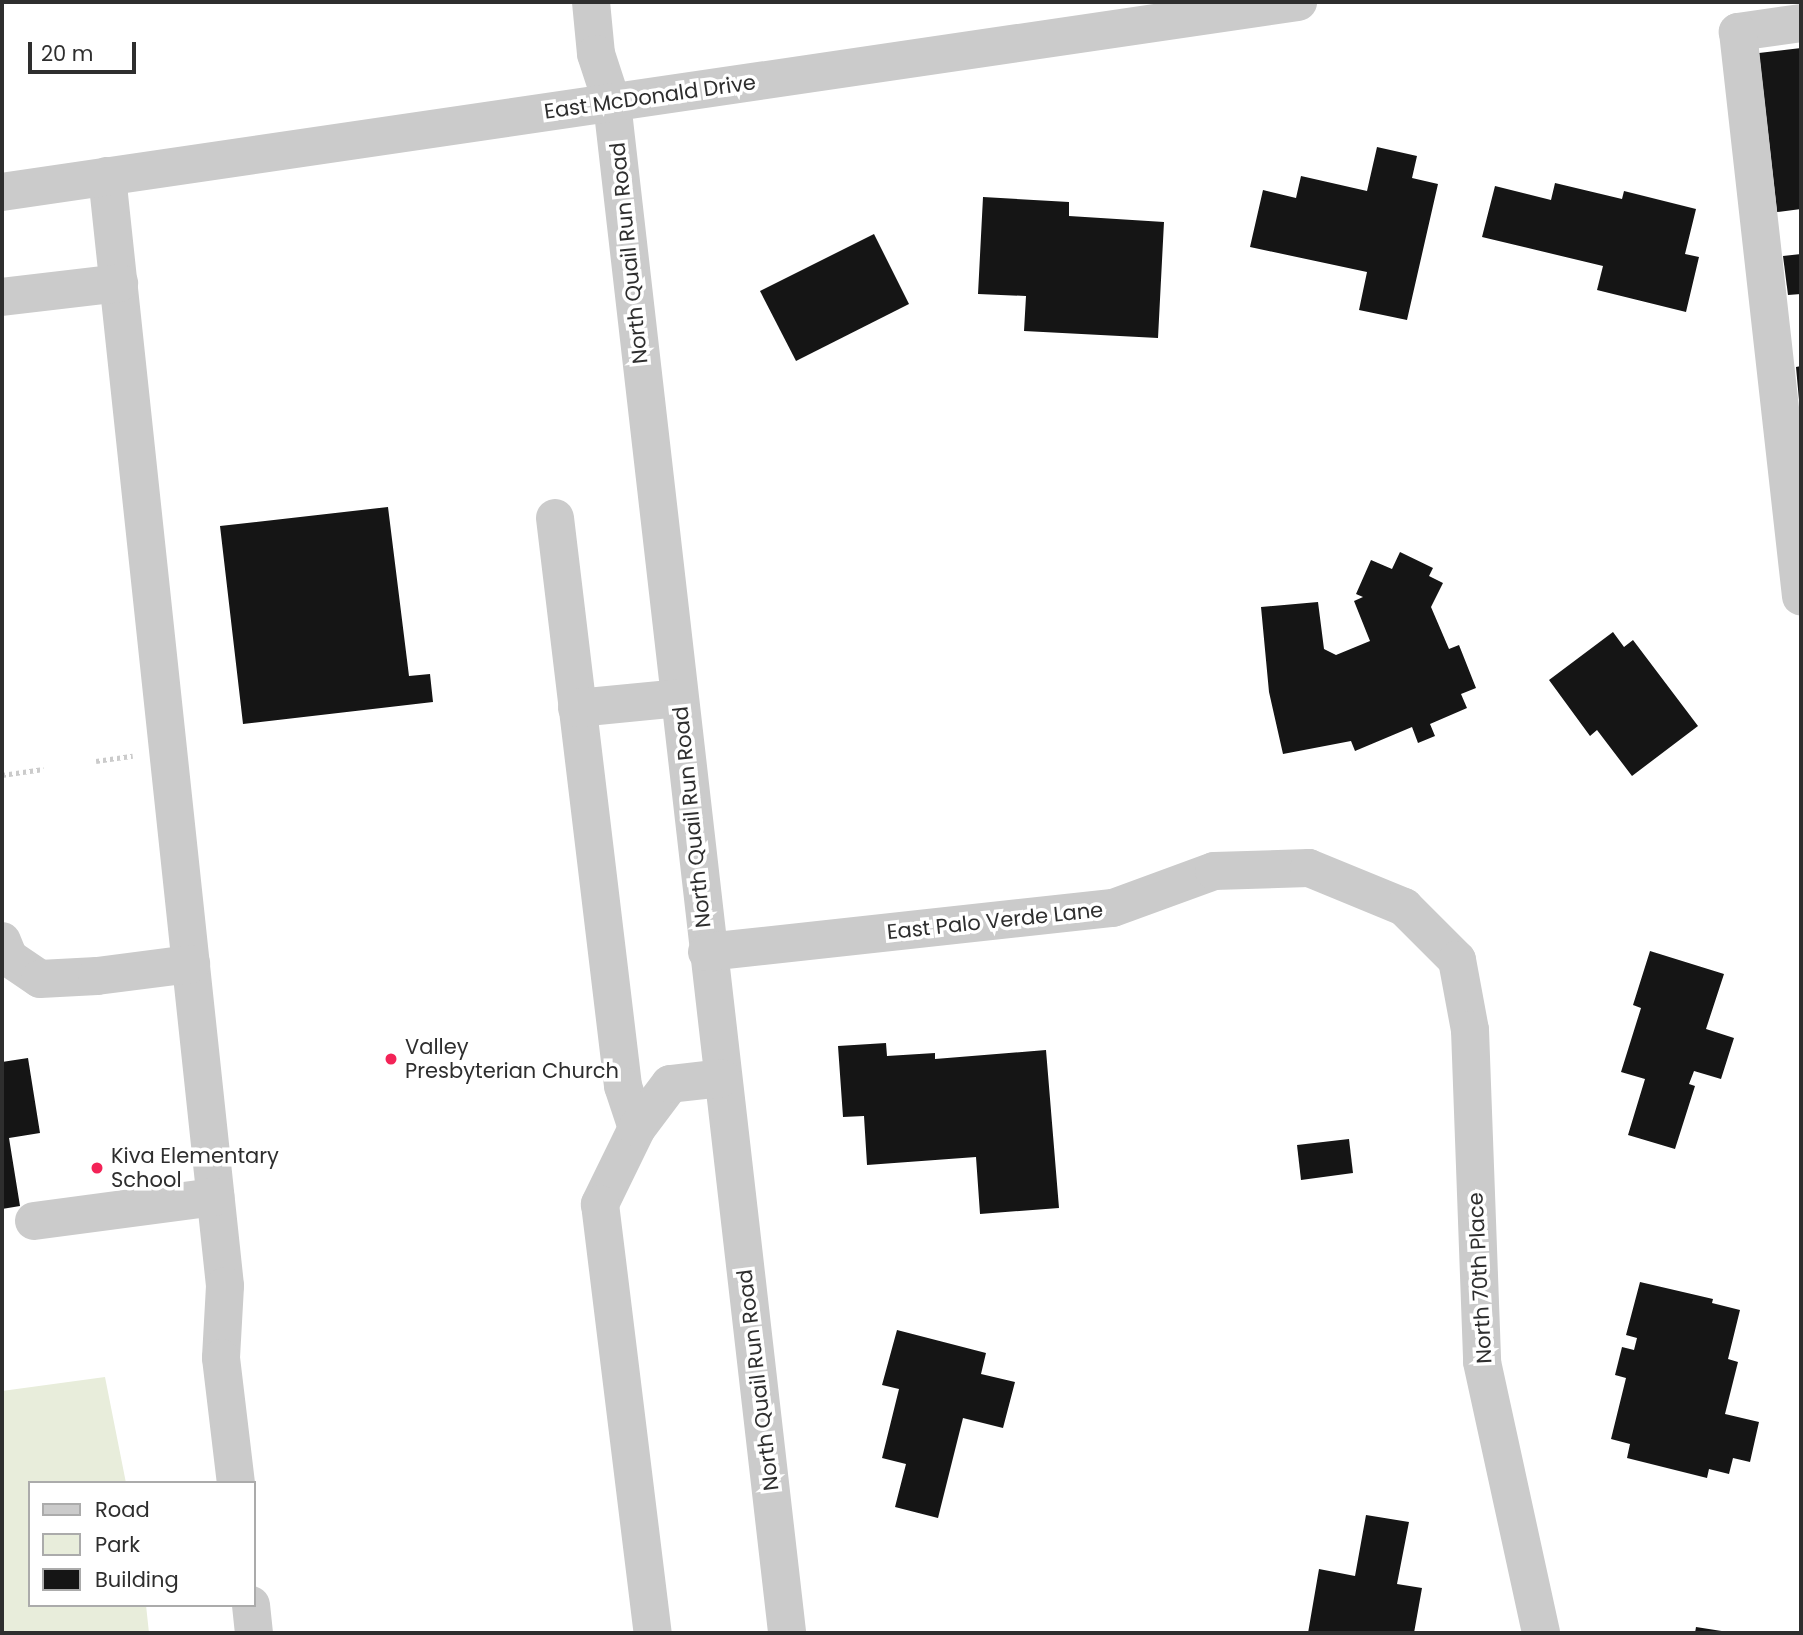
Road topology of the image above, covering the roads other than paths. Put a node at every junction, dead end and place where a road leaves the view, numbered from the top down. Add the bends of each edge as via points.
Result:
1 (591, 2) edge
2 (1298, 2) edge
3 (1801, 23) edge
4 (612, 103) junction
5 (107, 176) junction
6 (2, 192) edge
7 (118, 283) junction
8 (2, 297) edge
9 (555, 518) dead end
10 (1801, 596) edge
11 (679, 698) junction
12 (578, 708) junction
13 (2, 941) edge
14 (707, 953) junction
15 (1457, 960) joint
16 (191, 964) junction
17 (722, 1078) junction
18 (637, 1128) junction
19 (215, 1196) junction
20 (34, 1221) dead end
21 (236, 1481) edge
22 (251, 1607) edge
23 (254, 1633) edge
24 (653, 1633) edge
25 (787, 1633) edge
26 (1541, 1633) edge

1 - 4 street, North Quail Run Road via 596,54
2 - 4 street, East McDonald Drive
3 - 10 street via 1738,32
4 - 5 street, East McDonald Drive
4 - 11 street, North Quail Run Road
5 - 6 street, East McDonald Drive
5 - 7 street
7 - 8 street
7 - 16 street
9 - 12 street
11 - 12 street
11 - 14 street, North Quail Run Road
12 - 18 street via 623,1086
13 - 16 street via 9,958 40,979
14 - 15 street, East Palo Verde Lane via 1113,908 1214,871 1309,868 1404,908
14 - 17 street, North Quail Run Road
15 - 26 street, North 70th Place via 1469,1030 1482,1362
16 - 19 street
17 - 18 street via 670,1084
17 - 25 street, North Quail Run Road
18 - 24 street via 600,1205
19 - 20 street
19 - 21 street via 225,1286 220,1358
22 - 23 street

